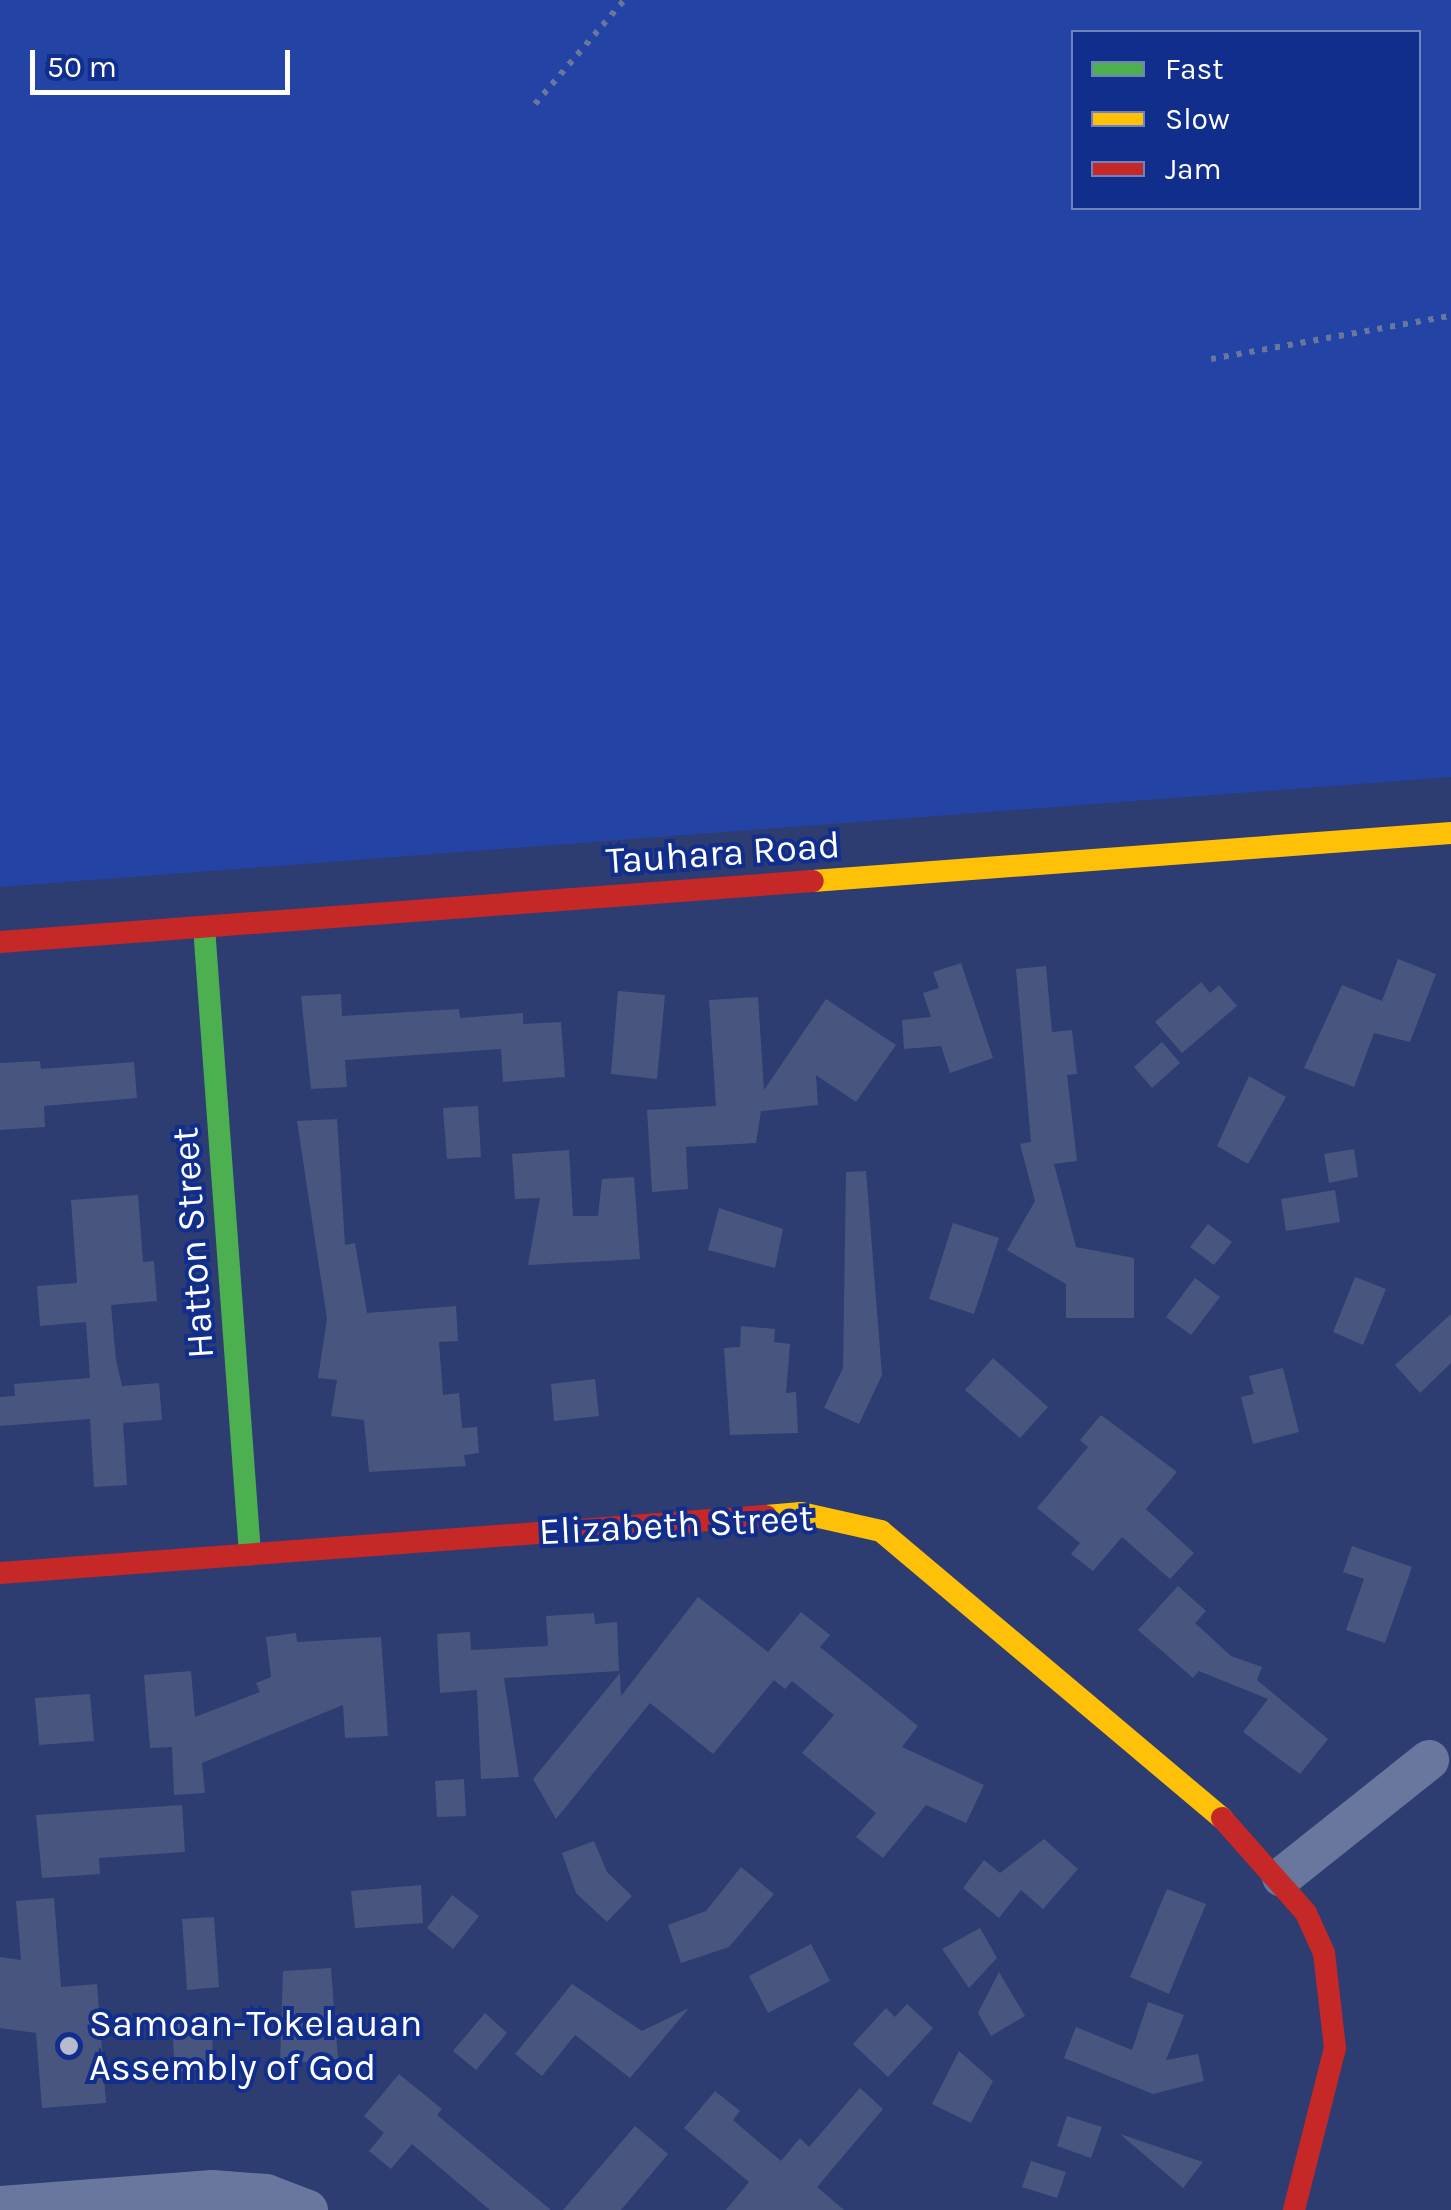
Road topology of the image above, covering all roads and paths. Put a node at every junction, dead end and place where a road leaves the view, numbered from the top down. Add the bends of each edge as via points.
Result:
1 (624, 0) edge
2 (535, 104) dead end
3 (1451, 316) edge
4 (1212, 360) dead end
5 (1451, 833) edge
6 (204, 927) junction
7 (0, 942) edge
8 (250, 1554) junction
9 (0, 1573) edge
10 (1430, 1760) dead end
11 (1282, 1877) junction
12 (0, 2206) edge
13 (308, 2210) edge
14 (1294, 2210) edge

1 - 2 path
3 - 4 path
5 - 6 street, Tauhara Road
6 - 7 street, Tauhara Road
6 - 8 street, Hatton Street
8 - 9 street, Elizabeth Street
8 - 11 street, Elizabeth Street via 801,1513 844,1518 914,1554
10 - 11 street
11 - 14 street, Elizabeth Street via 1324,1953 1334,2003 1326,2100
12 - 13 street via 212,2190

